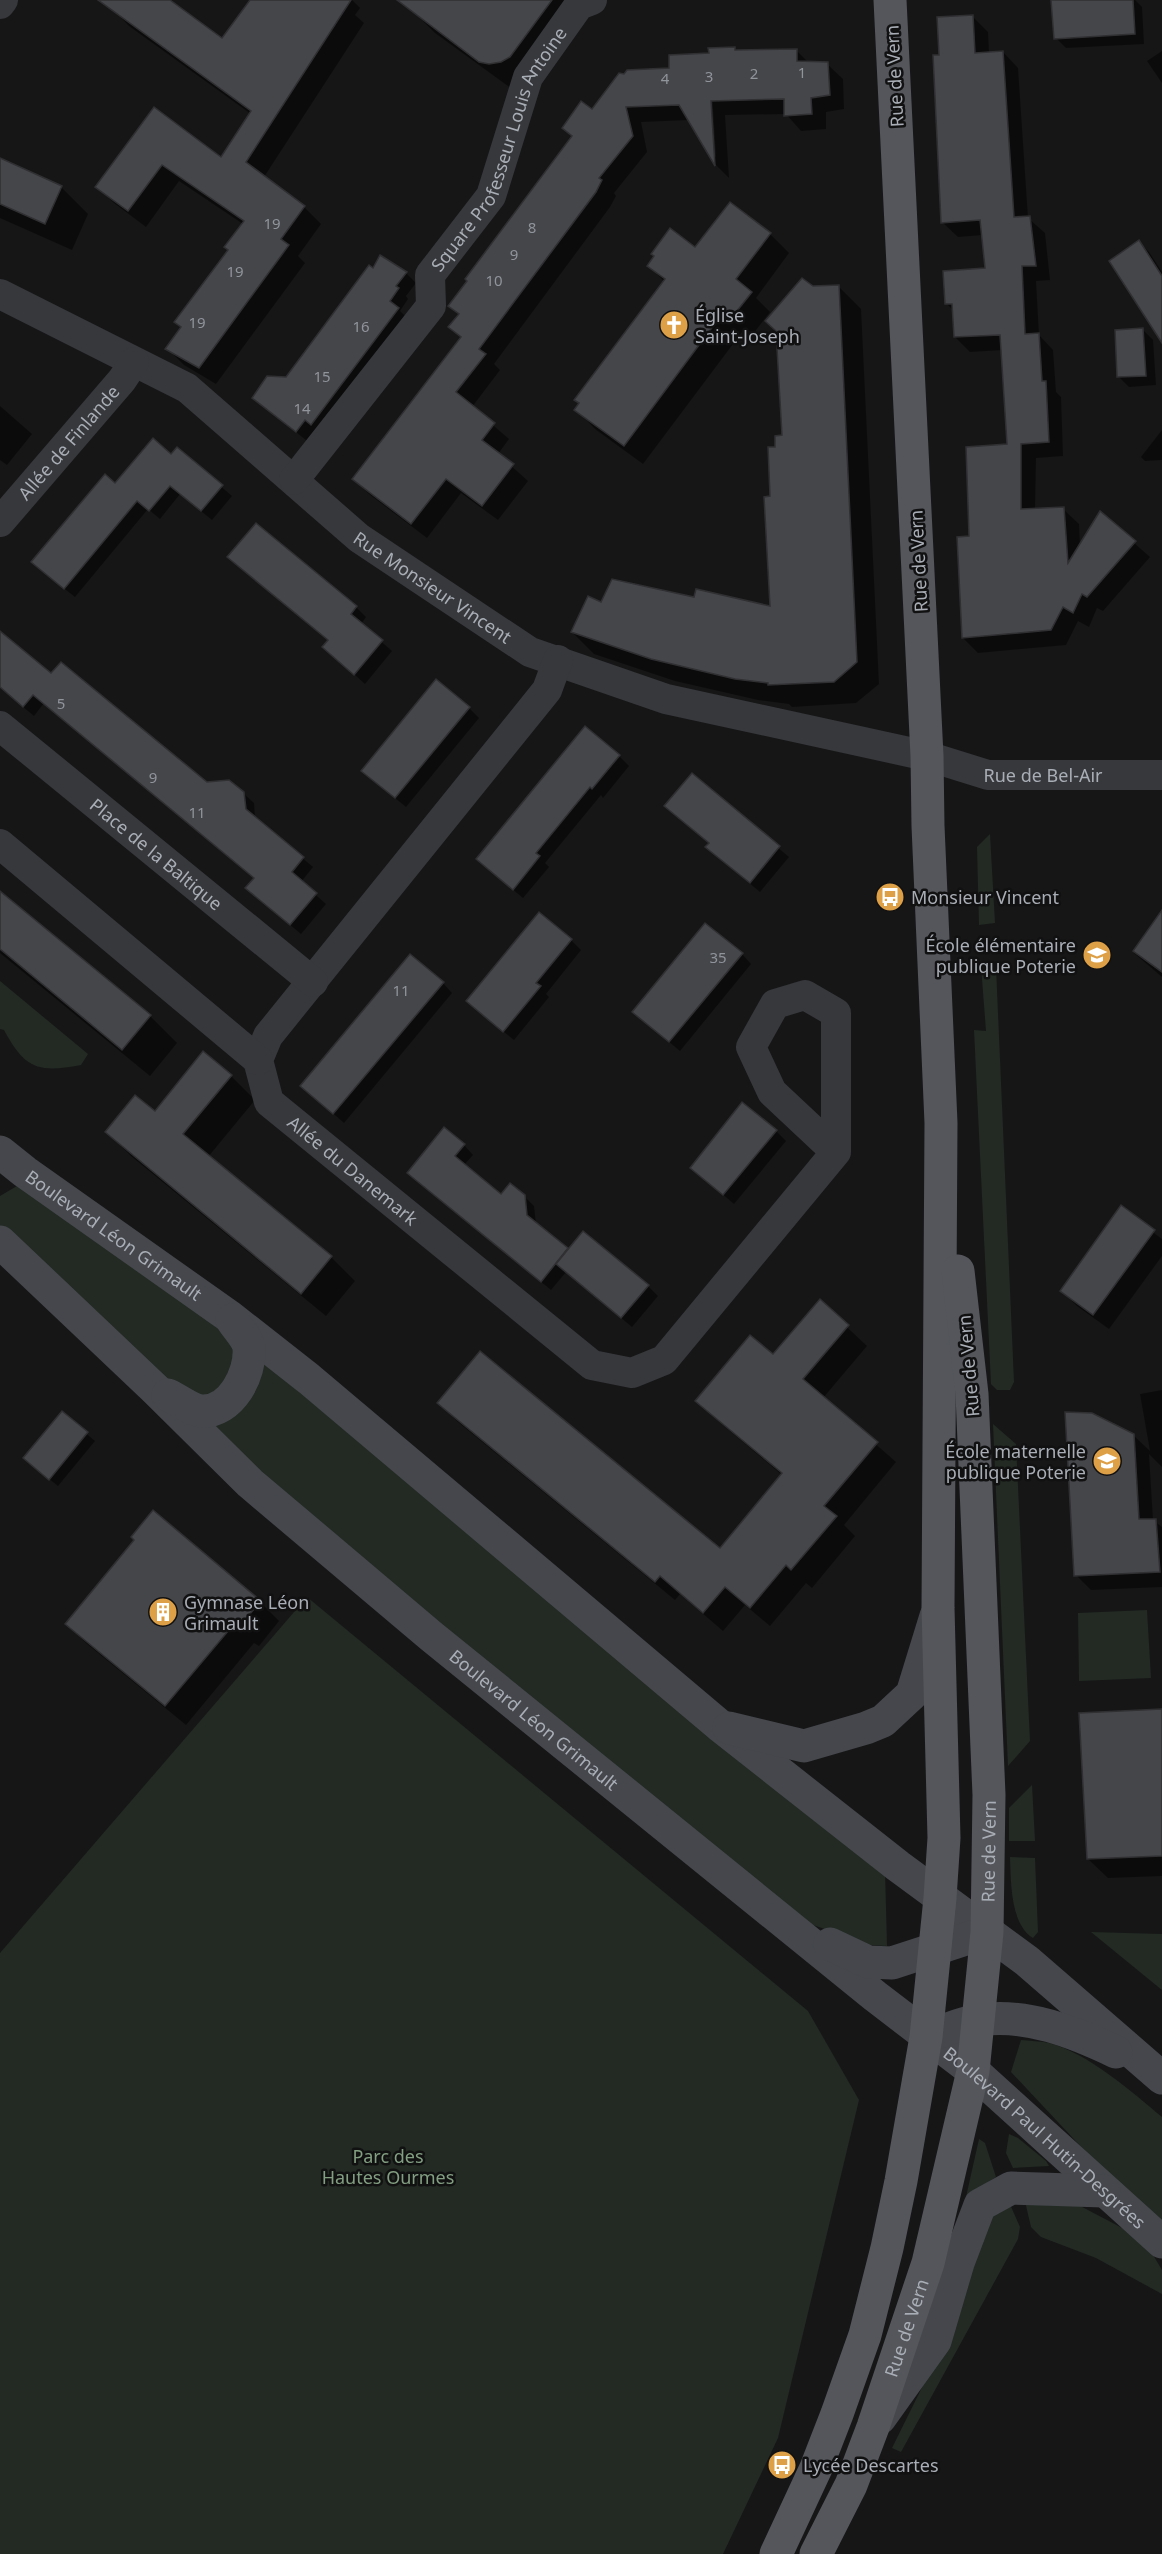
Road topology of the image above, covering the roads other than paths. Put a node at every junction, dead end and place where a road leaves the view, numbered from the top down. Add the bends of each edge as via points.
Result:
1 (3, 0) edge
2 (592, 0) edge
3 (890, 0) edge
4 (0, 4) edge
5 (0, 294) edge
6 (134, 362) junction
7 (294, 480) junction
8 (0, 522) edge
9 (558, 660) junction
10 (0, 726) edge
11 (927, 756) junction
12 (1162, 775) edge
13 (0, 844) edge
14 (313, 982) junction
15 (258, 1060) junction
16 (941, 1123) junction
17 (0, 1152) edge
18 (836, 1152) junction
19 (0, 1242) edge
20 (230, 1317) junction
21 (155, 1389) junction
22 (938, 1608) junction
23 (719, 1725) junction
24 (940, 1898) junction
25 (787, 1925) junction
26 (987, 1932) junction
27 (933, 1951) junction
28 (978, 2020) junction
29 (926, 2037) junction
30 (973, 2071) junction
31 (1156, 2073) edge
32 (1104, 2191) junction
33 (1162, 2242) edge
34 (873, 2427) junction
35 (776, 2554) edge
36 (816, 2554) edge

1 - 4 street
2 - 7 street, Square Professeur Louis Antoine via 579,5 528,77 491,196 430,275 431,306
3 - 11 main road, Rue de Vern
5 - 6 street, Rue Monsieur Vincent
6 - 7 street, Rue Monsieur Vincent via 187,388
6 - 8 street, Allée de Finlande
7 - 9 street, Rue Monsieur Vincent via 359,538 530,652
9 - 11 street, Rue Monsieur Vincent via 666,699
9 - 14 street via 547,690
10 - 14 street, Place de la Baltique
11 - 12 street, Rue de Bel-Air via 1003,777
11 - 16 main road, Rue de Vern
13 - 15 street
14 - 15 street via 268,1036
15 - 18 street, Allée du Danemark via 269,1102 592,1365 632,1373 664,1360
16 - 22 main road, Rue de Vern
16 - 26 main road, Rue de Vern via 972,1394 989,1795
17 - 20 main road, Boulevard Léon Grimault
18 - 18 street via 836,1013 805,995 775,1004 751,1047 772,1092
19 - 21 main road, Boulevard Léon Grimault
20 - 21 main road, Boulevard Léon Grimault via 249,1346 247,1370 234,1396 219,1407 200,1411
20 - 23 main road, Boulevard Léon Grimault via 309,1378
21 - 25 main road, Boulevard Léon Grimault via 259,1491
22 - 23 main road via 912,1694 883,1720 804,1746
22 - 24 main road, Rue de Vern via 944,1838
23 - 24 main road, Boulevard Léon Grimault
24 - 26 main road
24 - 27 main road, Rue de Vern
25 - 27 main road via 868,1962 892,1963
25 - 29 main road, Boulevard Léon Grimault
26 - 27 main road
26 - 28 main road, Rue de Vern
26 - 31 main road via 1044,1975
27 - 29 main road, Rue de Vern
28 - 29 main road
28 - 30 main road, Rue de Vern
28 - 31 main road via 1029,2020 1081,2035
29 - 30 main road, Boulevard Paul Hutin-Desgrées
29 - 35 main road, Rue de Vern via 901,2181 865,2334 816,2468
30 - 32 main road, Boulevard Paul Hutin-Desgrées
30 - 34 main road, Rue de Vern via 928,2263
32 - 33 main road, Boulevard Paul Hutin-Desgrées
32 - 34 main road via 1011,2188 980,2205 935,2341
34 - 36 main road, Rue de Vern via 851,2485

